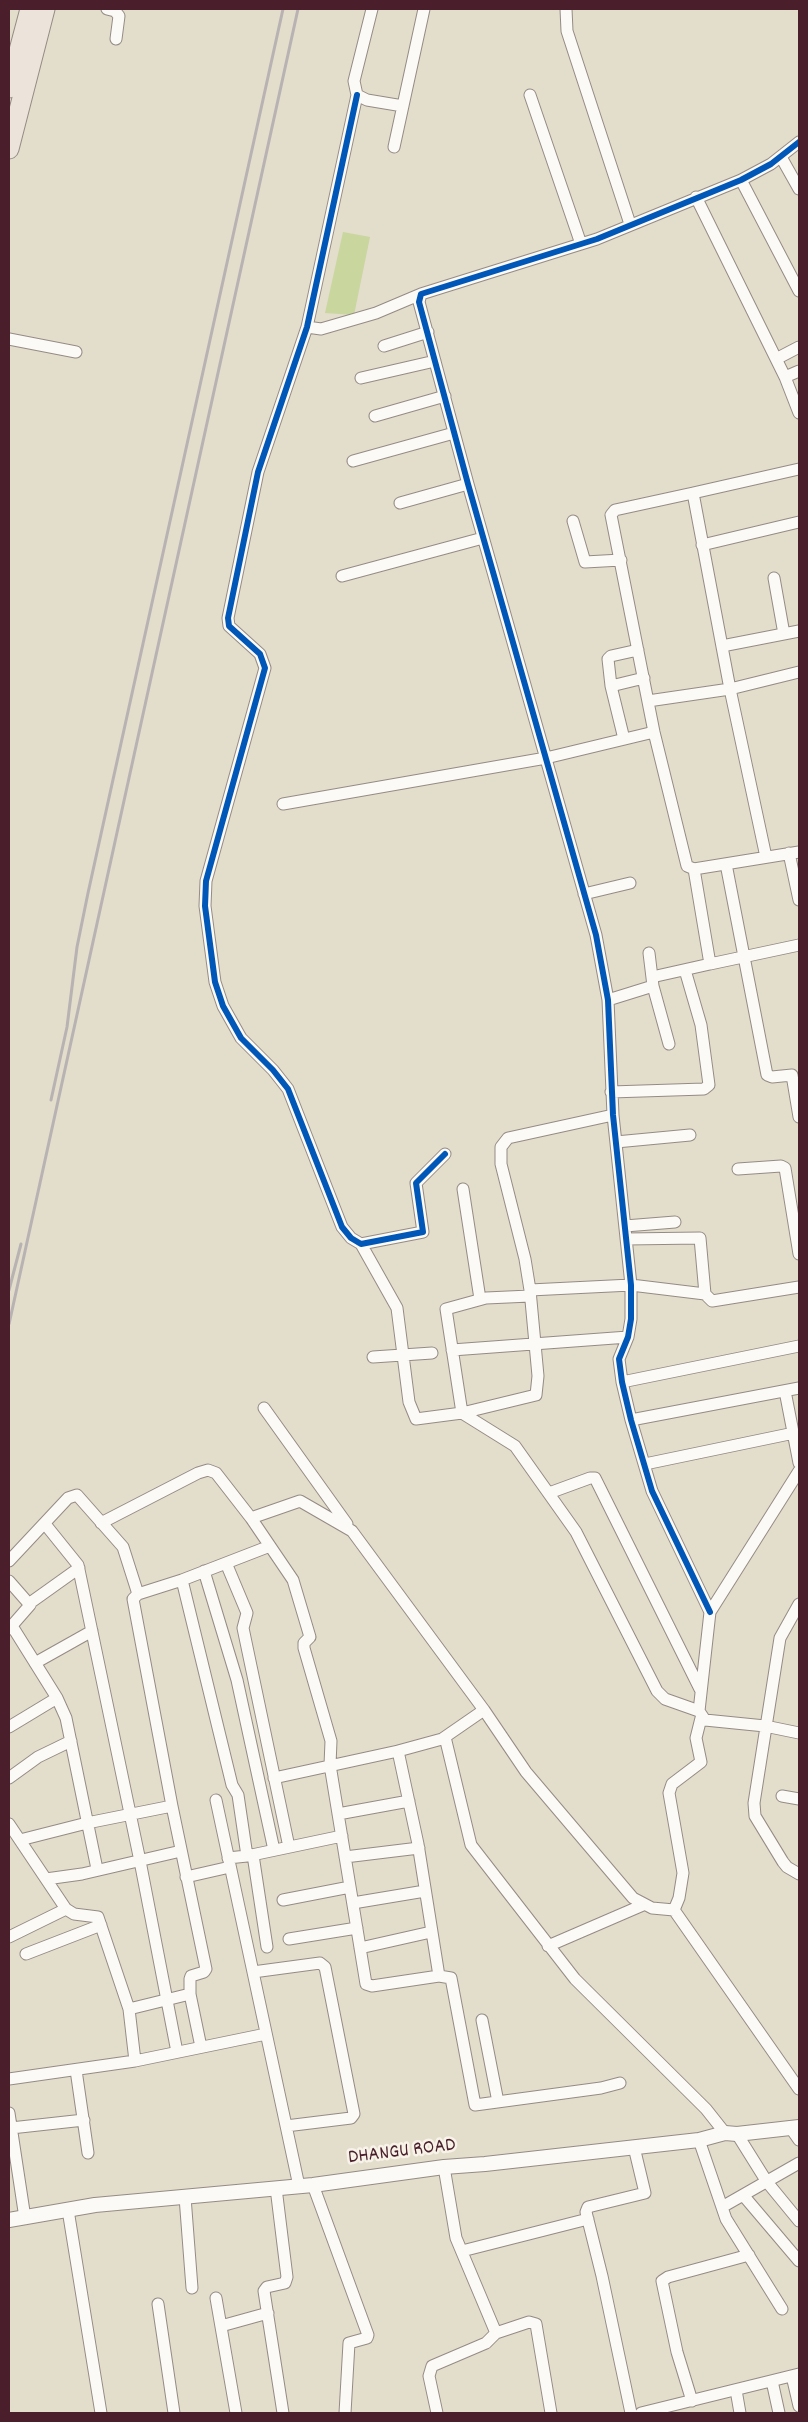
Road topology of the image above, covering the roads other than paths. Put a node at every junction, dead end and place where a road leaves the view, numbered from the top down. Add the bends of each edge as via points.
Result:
1 (30, 9) edge
2 (45, 9) edge
3 (107, 9) edge
4 (372, 9) edge
5 (424, 9) edge
6 (566, 9) edge
7 (116, 39) dead end
8 (12, 63) edge
9 (9, 88) edge
10 (357, 95) junction
11 (530, 95) dead end
12 (403, 106) junction
13 (799, 142) edge
14 (394, 147) dead end
15 (9, 148) edge
16 (781, 157) junction
17 (741, 180) junction
18 (799, 189) edge
19 (696, 196) junction
20 (630, 224) junction
21 (582, 244) junction
22 (799, 291) edge
23 (421, 294) junction
24 (307, 327) junction
25 (428, 332) junction
26 (9, 338) edge
27 (384, 346) dead end
28 (799, 347) edge
29 (76, 352) dead end
30 (776, 359) junction
31 (435, 361) junction
32 (799, 371) edge
33 (785, 377) junction
34 (361, 378) dead end
35 (445, 396) junction
36 (799, 413) edge
37 (375, 416) dead end
38 (454, 433) junction
39 (353, 461) dead end
40 (799, 469) edge
41 (468, 484) junction
42 (693, 493) junction
43 (400, 503) dead end
44 (573, 521) dead end
45 (799, 522) edge
46 (483, 538) junction
47 (702, 545) junction
48 (620, 560) junction
49 (342, 576) dead end
50 (774, 578) dead end
51 (799, 631) edge
52 (784, 634) junction
53 (722, 646) junction
54 (638, 650) junction
55 (799, 672) edge
56 (644, 678) junction
57 (611, 686) junction
58 (730, 689) junction
59 (648, 701) junction
60 (654, 732) junction
61 (624, 739) junction
62 (546, 758) junction
63 (283, 804) dead end
64 (794, 853) edge
65 (766, 857) junction
66 (726, 864) junction
67 (694, 869) junction
68 (630, 883) dead end
69 (584, 894) junction
70 (799, 900) edge
71 (799, 945) edge
72 (649, 953) dead end
73 (743, 958) junction
74 (710, 964) junction
75 (685, 970) junction
76 (653, 982) junction
77 (608, 1000) junction
78 (670, 1044) dead end
79 (796, 1074) edge
80 (611, 1092) junction
81 (613, 1115) junction
82 (799, 1117) edge
83 (690, 1135) dead end
84 (616, 1142) junction
85 (445, 1154) dead end
86 (738, 1169) dead end
87 (463, 1189) dead end
88 (675, 1222) dead end
89 (625, 1226) junction
90 (626, 1239) junction
91 (361, 1244) junction
92 (799, 1252) edge
93 (631, 1285) junction
94 (799, 1287) edge
95 (530, 1293) junction
96 (706, 1294) junction
97 (480, 1299) junction
98 (628, 1337) junction
99 (535, 1345) junction
100 (799, 1346) edge
101 (452, 1350) junction
102 (432, 1353) dead end
103 (403, 1356) junction
104 (373, 1357) dead end
105 (622, 1382) junction
106 (799, 1388) edge
107 (785, 1391) junction
108 (264, 1408) dead end
109 (462, 1414) junction
110 (631, 1420) junction
111 (794, 1433) junction
112 (799, 1463) edge
113 (645, 1464) junction
114 (799, 1470) edge
115 (549, 1494) junction
116 (251, 1518) junction
117 (101, 1523) junction
118 (45, 1524) junction
119 (352, 1531) junction
120 (270, 1546) junction
121 (9, 1561) edge
122 (226, 1563) junction
123 (79, 1568) junction
124 (204, 1571) junction
125 (182, 1580) junction
126 (9, 1581) edge
127 (138, 1594) junction
128 (30, 1603) junction
129 (799, 1604) edge
130 (710, 1612) junction
131 (10, 1628) edge
132 (92, 1631) junction
133 (35, 1663) junction
134 (700, 1689) junction
135 (57, 1698) junction
136 (484, 1710) junction
137 (700, 1714) junction
138 (765, 1726) junction
139 (9, 1727) edge
140 (799, 1733) edge
141 (445, 1737) junction
142 (71, 1741) junction
143 (398, 1751) junction
144 (330, 1765) junction
145 (10, 1774) edge
146 (274, 1778) junction
147 (782, 1796) dead end
148 (799, 1799) edge
149 (216, 1800) dead end
150 (409, 1801) junction
151 (172, 1806) junction
152 (338, 1814) junction
153 (129, 1815) junction
154 (87, 1823) junction
155 (9, 1824) edge
156 (342, 1836) junction
157 (20, 1840) junction
158 (289, 1847) junction
159 (419, 1848) junction
160 (274, 1850) junction
161 (181, 1851) junction
162 (250, 1855) junction
163 (345, 1857) junction
164 (140, 1861) junction
165 (229, 1862) junction
166 (97, 1869) junction
167 (799, 1874) edge
168 (186, 1877) junction
169 (46, 1879) junction
170 (350, 1887) junction
171 (425, 1891) junction
172 (283, 1900) dead end
173 (353, 1903) junction
174 (643, 1905) junction
175 (66, 1909) junction
176 (674, 1910) junction
177 (101, 1925) junction
178 (357, 1928) junction
179 (431, 1932) junction
180 (9, 1937) edge
181 (289, 1939) dead end
182 (548, 1946) junction
183 (267, 1947) dead end
184 (360, 1948) junction
185 (26, 1954) dead end
186 (253, 1972) junction
187 (439, 1976) junction
188 (190, 1994) junction
189 (167, 2000) junction
190 (129, 2009) junction
191 (482, 2020) dead end
192 (266, 2034) junction
193 (201, 2047) junction
194 (177, 2052) junction
195 (135, 2060) junction
196 (76, 2070) junction
197 (9, 2079) edge
198 (620, 2083) dead end
199 (799, 2089) edge
200 (498, 2102) junction
201 (9, 2113) edge
202 (84, 2120) junction
203 (286, 2126) junction
204 (795, 2127) edge
205 (11, 2128) junction
206 (731, 2134) junction
207 (699, 2140) junction
208 (799, 2140) edge
209 (634, 2147) junction
210 (88, 2152) dead end
211 (799, 2163) edge
212 (444, 2167) junction
213 (767, 2182) junction
214 (306, 2186) junction
215 (276, 2188) junction
216 (743, 2195) junction
217 (186, 2197) junction
218 (722, 2207) junction
219 (68, 2210) junction
220 (25, 2218) junction
221 (588, 2219) junction
222 (9, 2220) edge
223 (799, 2221) edge
224 (462, 2251) junction
225 (748, 2255) junction
226 (799, 2261) edge
227 (192, 2288) dead end
228 (216, 2298) dead end
229 (158, 2304) dead end
230 (782, 2309) dead end
231 (268, 2313) junction
232 (221, 2326) junction
233 (496, 2333) junction
234 (796, 2375) edge
235 (772, 2381) junction
236 (736, 2390) junction
237 (692, 2401) junction
238 (799, 2406) edge
239 (101, 2413) edge
240 (174, 2413) edge
241 (236, 2413) edge
242 (283, 2413) edge
243 (345, 2413) edge
244 (437, 2413) edge
245 (551, 2413) edge
246 (631, 2413) edge
247 (641, 2413) edge
248 (740, 2413) edge
249 (779, 2413) edge

1 - 8 highway
2 - 15 highway
3 - 7 street via 119,16
4 - 10 street via 354,82
5 - 12 street
6 - 20 street via 567,31
8 - 9 highway
10 - 12 street via 367,100
10 - 24 street
11 - 21 street
12 - 14 street
13 - 16 street
16 - 17 street
16 - 18 street
17 - 19 street
17 - 22 street
19 - 20 street
19 - 30 street
20 - 21 street
21 - 23 street
23 - 24 street via 376,313 321,329
23 - 25 street via 419,302
24 - 91 street via 258,472 228,618 229,626 260,654 266,668 206,881 205,906 215,982 226,1013 241,1038 288,1089 342,1227
25 - 27 street
25 - 31 street
26 - 29 street
28 - 30 street
30 - 33 street
31 - 34 street
31 - 35 street
32 - 33 street
33 - 36 street
35 - 37 street
35 - 38 street
38 - 39 street
38 - 41 street
40 - 42 street
41 - 43 street
41 - 46 street
42 - 47 street
42 - 48 street via 613,512
44 - 48 street via 585,562
45 - 47 street
46 - 49 street
46 - 62 street
47 - 53 street
48 - 54 street
50 - 52 street
51 - 52 street
52 - 53 street
53 - 58 street
54 - 56 street
54 - 57 street via 608,657
55 - 58 street
56 - 57 street
56 - 59 street
57 - 61 street
58 - 59 street
58 - 65 street
59 - 60 street
60 - 61 street
60 - 67 street via 687,866
61 - 62 street
62 - 63 street
62 - 69 street
64 - 65 street
64 - 70 street
65 - 66 street
66 - 67 street
66 - 73 street
67 - 74 street
68 - 69 street
69 - 77 street via 596,935
71 - 73 street
72 - 76 street
73 - 74 street
73 - 79 street via 767,1074 772,1077
74 - 75 street
75 - 76 street
75 - 80 street via 701,1025 709,1086 704,1089
76 - 77 street
76 - 78 street
77 - 80 street
79 - 82 street
80 - 81 street
81 - 84 street
81 - 95 street via 508,1138 503,1143 501,1164 525,1259
83 - 84 street
84 - 89 street
85 - 91 street via 416,1183 423,1232
86 - 92 street via 785,1168
87 - 97 street
88 - 89 street
89 - 90 street
90 - 93 street
90 - 96 street via 700,1238
91 - 103 street via 395,1300
93 - 95 street
93 - 96 street
93 - 98 street
94 - 96 street via 712,1301
95 - 97 street
95 - 99 street
97 - 101 street via 446,1309
98 - 99 street
98 - 105 street via 619,1359
99 - 101 street
99 - 109 street via 536,1395
100 - 105 street
101 - 109 street
102 - 103 street
103 - 104 street
103 - 109 street via 409,1402 416,1419
105 - 110 street
106 - 107 street
107 - 110 street
107 - 111 street
108 - 119 street
109 - 115 street via 515,1446
110 - 113 street
111 - 112 street
111 - 113 street
113 - 130 street via 652,1491
114 - 130 street
115 - 134 street via 595,1478
115 - 137 street via 576,1532 657,1691 666,1699
116 - 117 street via 216,1473 208,1470
116 - 119 street via 300,1501
116 - 120 street
117 - 118 street via 75,1494
117 - 127 street via 123,1547
118 - 121 street
118 - 123 street via 76,1560
119 - 136 street
120 - 122 street
120 - 144 street via 293,1580 310,1637 304,1648 331,1742
122 - 124 street
122 - 146 street via 247,1613 242,1628
123 - 128 street
123 - 132 street
124 - 125 street
124 - 160 street via 237,1680
125 - 127 street
125 - 162 street via 232,1785 238,1794
126 - 128 street
127 - 151 street via 132,1601
128 - 131 street
129 - 138 street via 780,1638
130 - 134 street
131 - 133 street
132 - 133 street
132 - 153 street
133 - 135 street
134 - 137 street
135 - 139 street
135 - 142 street
136 - 141 street
136 - 174 street via 526,1772 633,1898
137 - 138 street via 705,1720
137 - 176 street via 696,1738 701,1762 672,1784 669,1793 683,1874
138 - 140 street
138 - 167 street via 754,1803 756,1816 787,1867
141 - 143 street
141 - 182 street via 471,1845
142 - 145 street
142 - 154 street
143 - 144 street
143 - 150 street
144 - 146 street
144 - 152 street
146 - 158 street
147 - 148 street
149 - 165 street
150 - 152 street
150 - 159 street
151 - 153 street
151 - 161 street
152 - 156 street
153 - 154 street
153 - 164 street
154 - 157 street
154 - 166 street
155 - 157 street
156 - 158 street
156 - 163 street
157 - 169 street
158 - 160 street
159 - 163 street
159 - 171 street
160 - 162 street
161 - 164 street
161 - 168 street
162 - 165 street
162 - 183 street
163 - 170 street
164 - 166 street
164 - 189 street
165 - 168 street
165 - 186 street
166 - 169 street
168 - 188 street via 206,1969 190,1977
169 - 175 street
170 - 172 street
170 - 173 street
171 - 173 street
171 - 179 street
173 - 178 street
174 - 176 street
174 - 182 street
175 - 177 street via 74,1914 96,1915
175 - 180 street
176 - 199 street
177 - 185 street
177 - 190 street
178 - 181 street
178 - 184 street
179 - 184 street
179 - 187 street
182 - 206 street via 575,1979
184 - 187 street via 367,1986
186 - 192 street
186 - 203 street via 320,1962 326,1967 354,2114 351,2118
187 - 200 street via 451,1978 475,2105
188 - 189 street
188 - 193 street
189 - 190 street
189 - 194 street
190 - 195 street
191 - 200 street
192 - 193 street
192 - 203 street
193 - 194 street
194 - 195 street
195 - 196 street
196 - 197 street
196 - 202 street
198 - 200 street
201 - 205 street
202 - 205 street
202 - 210 street
203 - 214 street
204 - 206 street, DHANGU ROAD
204 - 208 street
205 - 220 street
206 - 207 street, DHANGU ROAD
206 - 213 street
207 - 209 street, DHANGU ROAD
207 - 218 street
209 - 212 street, DHANGU ROAD
209 - 221 street via 645,2193 588,2207
211 - 213 street
212 - 214 street, DHANGU ROAD
212 - 224 street via 456,2238
213 - 216 street
213 - 223 street
214 - 215 street, DHANGU ROAD
214 - 243 street via 368,2335 349,2343
215 - 217 street, DHANGU ROAD
215 - 231 street via 287,2277 285,2283 264,2288
216 - 218 street
216 - 226 street
217 - 219 street, DHANGU ROAD
217 - 227 street
218 - 225 street
219 - 220 street, DHANGU ROAD
219 - 239 street
220 - 222 street, DHANGU ROAD
221 - 224 street
221 - 246 street
224 - 233 street
225 - 230 street
225 - 237 street via 662,2281 677,2352
228 - 232 street
229 - 240 street
231 - 232 street
231 - 242 street
232 - 241 street
233 - 244 street via 486,2343 432,2366 429,2376
233 - 245 street via 529,2322 536,2324
234 - 235 street
234 - 238 street
235 - 236 street
235 - 249 street
236 - 237 street
236 - 248 street
237 - 247 street

